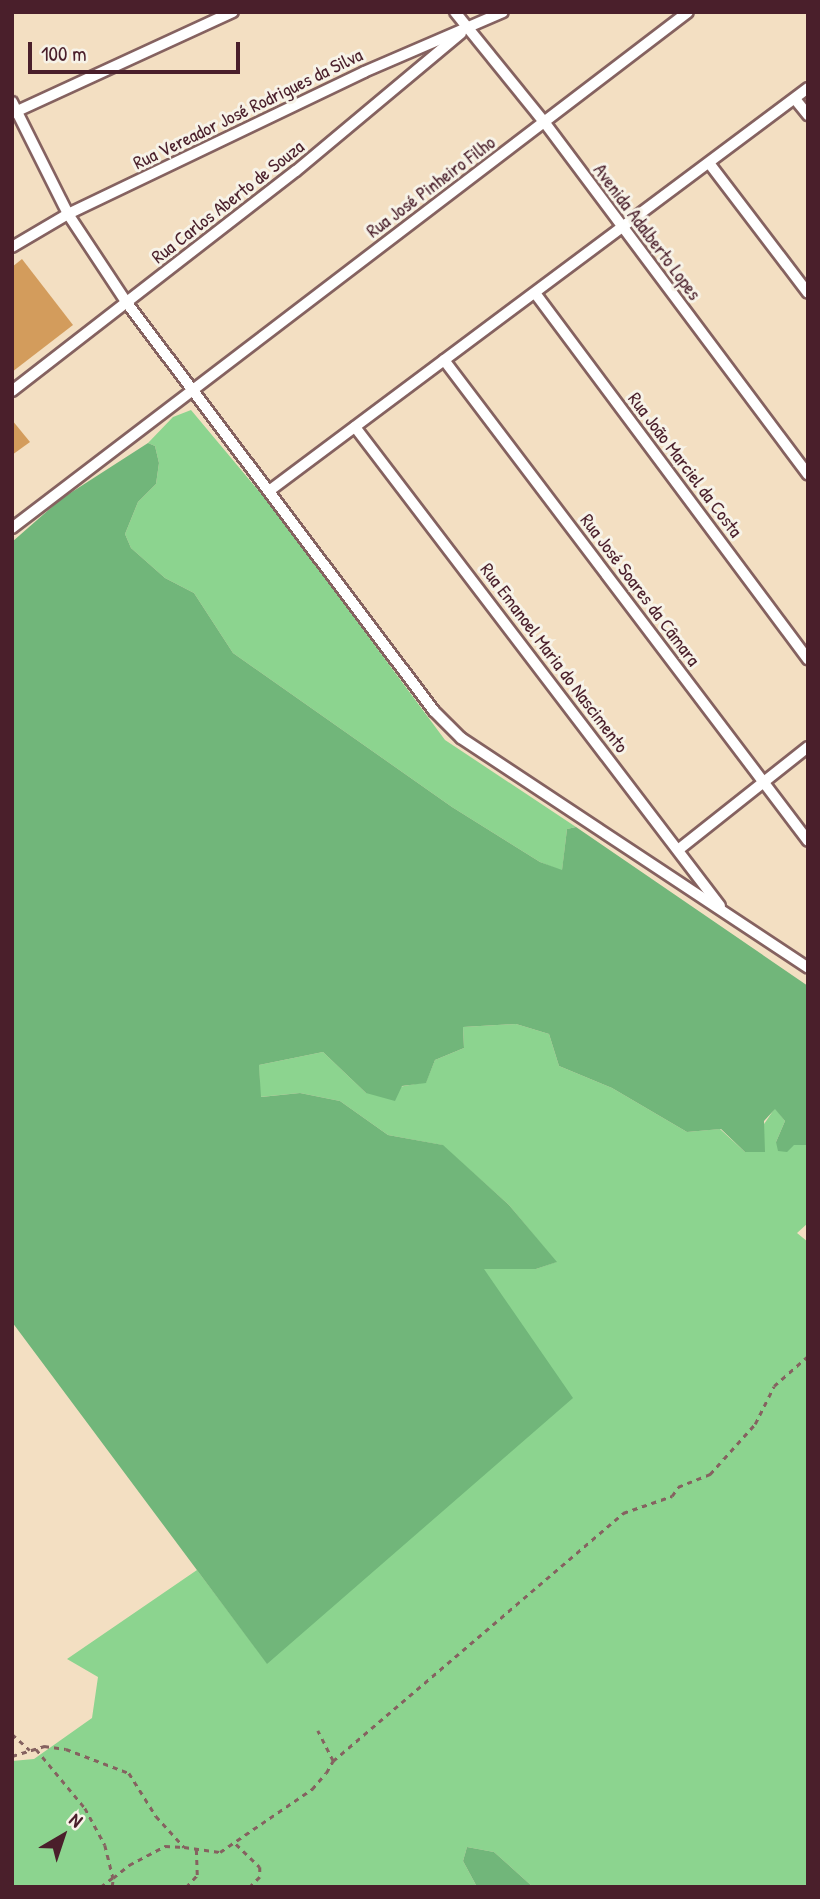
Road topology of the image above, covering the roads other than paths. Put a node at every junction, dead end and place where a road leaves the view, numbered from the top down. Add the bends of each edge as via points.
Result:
1 (233, 12) edge
2 (455, 12) edge
3 (503, 12) edge
4 (688, 12) edge
5 (465, 31) junction
6 (808, 88) edge
7 (795, 99) junction
8 (14, 109) edge
9 (808, 116) edge
10 (545, 123) junction
11 (709, 163) junction
12 (68, 214) junction
13 (622, 228) junction
14 (12, 247) edge
15 (535, 293) junction
16 (808, 293) edge
17 (127, 303) junction
18 (444, 360) junction
19 (194, 389) junction
20 (12, 391) edge
21 (355, 427) junction
22 (808, 475) edge
23 (269, 491) junction
24 (12, 528) edge
25 (808, 659) edge
26 (808, 747) edge
27 (763, 781) junction
28 (808, 841) edge
29 (678, 850) junction
30 (724, 911) junction
31 (808, 968) edge

1 - 8 street
2 - 5 street, Avenida Adalberto Lopes
3 - 5 street, Rua Vereador José Rodrigues da Silva
4 - 10 street, Rua José Pinheiro Filho
5 - 10 street, Avenida Adalberto Lopes
5 - 12 street, Rua Vereador José Rodrigues da Silva via 364,72
5 - 17 street, Rua Carlos Aberto de Souza
6 - 7 street
7 - 9 street
7 - 11 street
8 - 12 street
10 - 13 street, Avenida Adalberto Lopes
10 - 19 street, Rua José Pinheiro Filho
11 - 13 street
11 - 16 street
12 - 14 street, Rua Vereador José Rodrigues da Silva
12 - 17 street
13 - 15 street
13 - 22 street, Avenida Adalberto Lopes
15 - 18 street
15 - 25 street, Rua João Marciel da Costa
17 - 19 street
17 - 20 street, Rua Carlos Aberto de Souza
18 - 21 street
18 - 27 street, Rua José Soares da Câmara
19 - 23 street
19 - 24 street, Rua José Pinheiro Filho
21 - 23 street
21 - 29 street, Rua Emanoel Maria do Nascimento
23 - 30 street via 434,712 461,738
26 - 27 street
27 - 28 street, Rua José Soares da Câmara
27 - 29 street
29 - 30 street, Rua Emanoel Maria do Nascimento
30 - 31 street

